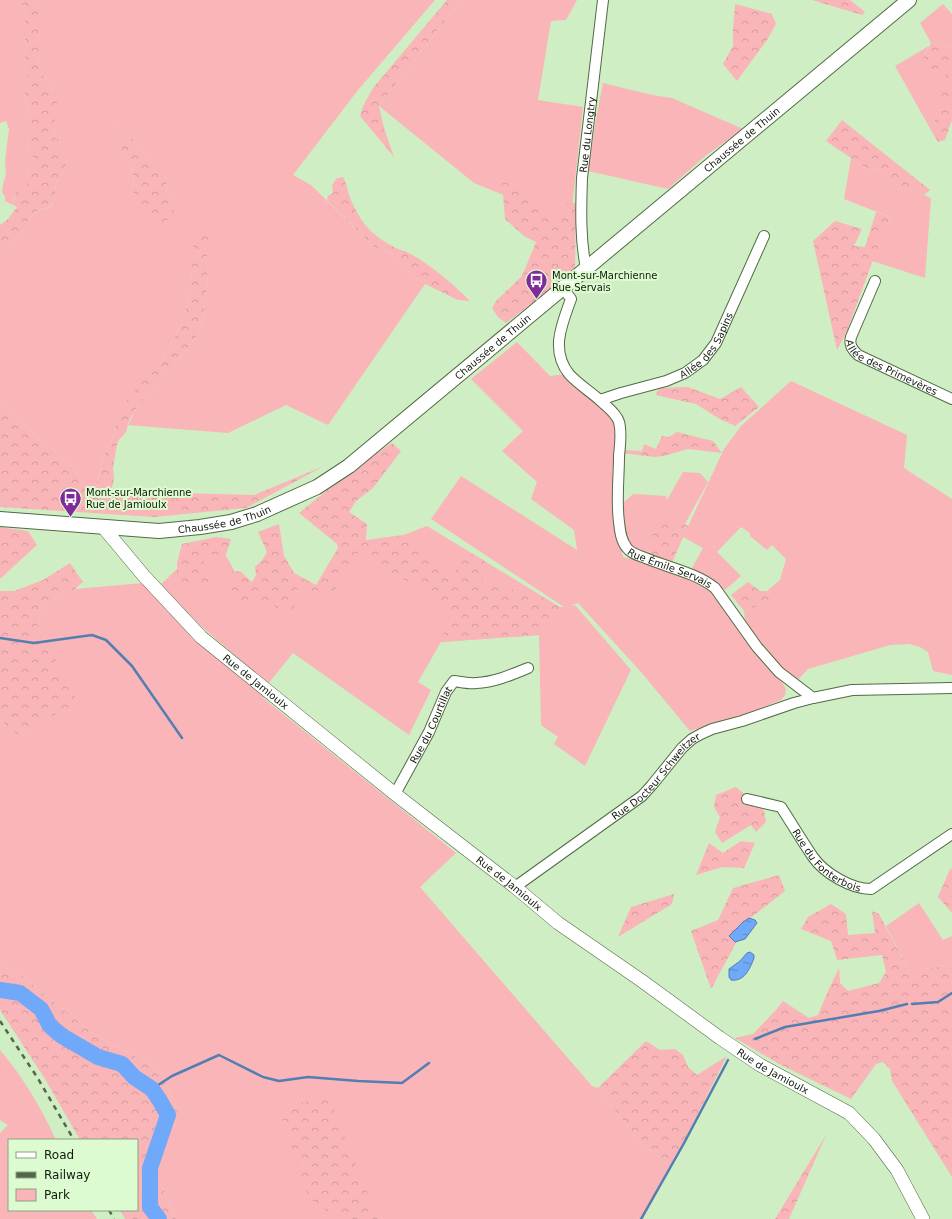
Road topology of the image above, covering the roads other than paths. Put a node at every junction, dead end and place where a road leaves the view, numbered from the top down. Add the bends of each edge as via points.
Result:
1 (603, 0) edge
2 (909, 0) edge
3 (764, 236) dead end
4 (586, 268) junction
5 (875, 281) dead end
6 (563, 288) junction
7 (952, 399) edge
8 (600, 400) junction
9 (0, 519) edge
10 (103, 527) junction
11 (528, 668) dead end
12 (952, 688) edge
13 (813, 698) junction
14 (395, 794) junction
15 (747, 799) dead end
16 (952, 834) edge
17 (515, 887) junction
18 (923, 1219) edge

1 - 4 street, Rue du Longtry via 581,204 582,248
2 - 4 main road, Chaussée de Thuin
3 - 8 street, Allée des Sapins via 716,343 703,360 685,373 666,381
4 - 6 main road, Chaussée de Thuin
5 - 7 street, Allée des Primevères via 851,336 853,351
6 - 8 street, Rue Émile Servais via 571,299 559,333 562,363 570,374
6 - 10 main road, Chaussée de Thuin via 349,466 316,487 257,514 231,522 159,531
8 - 13 street, Rue Émile Servais via 616,416 619,424 617,508 620,534 626,548 708,582 779,672
9 - 10 main road, Chaussée de Thuin
10 - 14 street, Rue de Jamioulx via 201,637
11 - 14 street, Rue du Courtillat via 489,682 475,684 454,681 446,692 429,732
12 - 13 street via 852,690
13 - 17 street, Rue Docteur Schweitzer via 712,729 692,739 642,796
14 - 17 street, Rue de Jamioulx
15 - 16 street, Rue du Fonterbois via 781,808 813,858 824,869 846,883 861,888 871,889
17 - 18 street, Rue de Jamioulx via 558,923 720,1038 760,1065 849,1113 874,1139 897,1170

